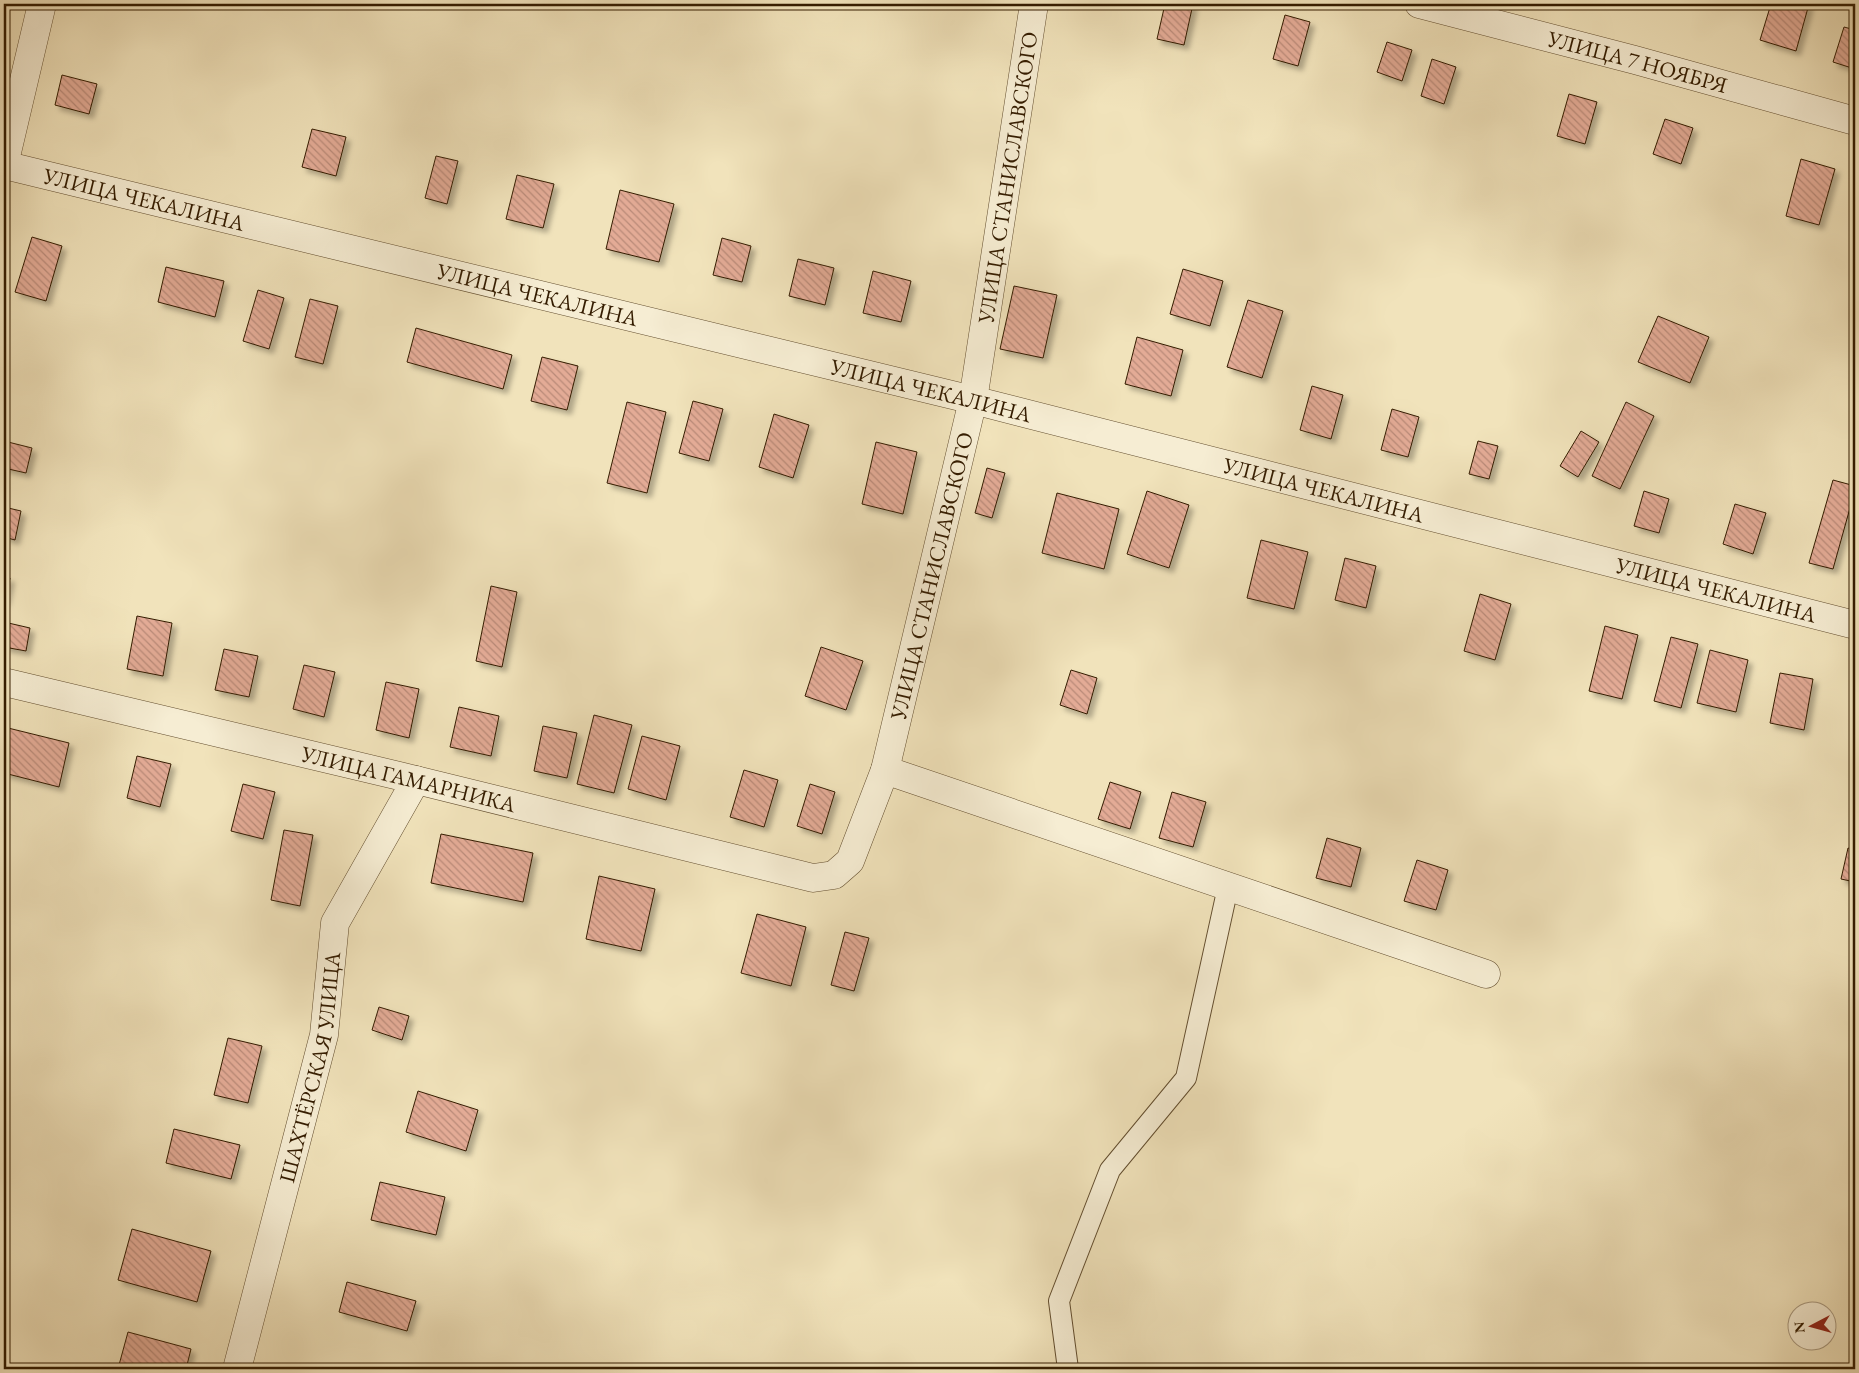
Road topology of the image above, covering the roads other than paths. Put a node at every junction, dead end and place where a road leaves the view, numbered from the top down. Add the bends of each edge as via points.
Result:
1 (42, 4) edge
2 (1034, 4) edge
3 (1419, 4) edge
4 (1855, 121) edge
5 (4, 165) edge
6 (973, 400) junction
7 (1855, 625) edge
8 (4, 682) edge
9 (885, 770) junction
10 (416, 780) junction
11 (813, 878) joint
12 (1228, 886) junction
13 (1486, 974) dead end
14 (237, 1369) edge
15 (1068, 1369) edge

1 - 5 street
2 - 6 street, УЛИЦА СТАНИСЛАВСКОГО
3 - 4 street, УЛИЦА 7 НОЯБРЯ
5 - 6 street, УЛИЦА ЧЕКАЛИНА
6 - 7 street, УЛИЦА ЧЕКАЛИНА
6 - 9 street, УЛИЦА СТАНИСЛАВСКОГО
8 - 10 street, УЛИЦА ГАМАРНИКА
9 - 11 street, УЛИЦА СТАНИСЛАВСКОГО via 850,861 834,875
9 - 12 street
10 - 11 street, УЛИЦА ГАМАРНИКА
10 - 14 street, ШАХТЁРСКАЯ УЛИЦА via 335,923 324,1035
12 - 13 street
12 - 15 lane via 1186,1078 1110,1170 1059,1301

